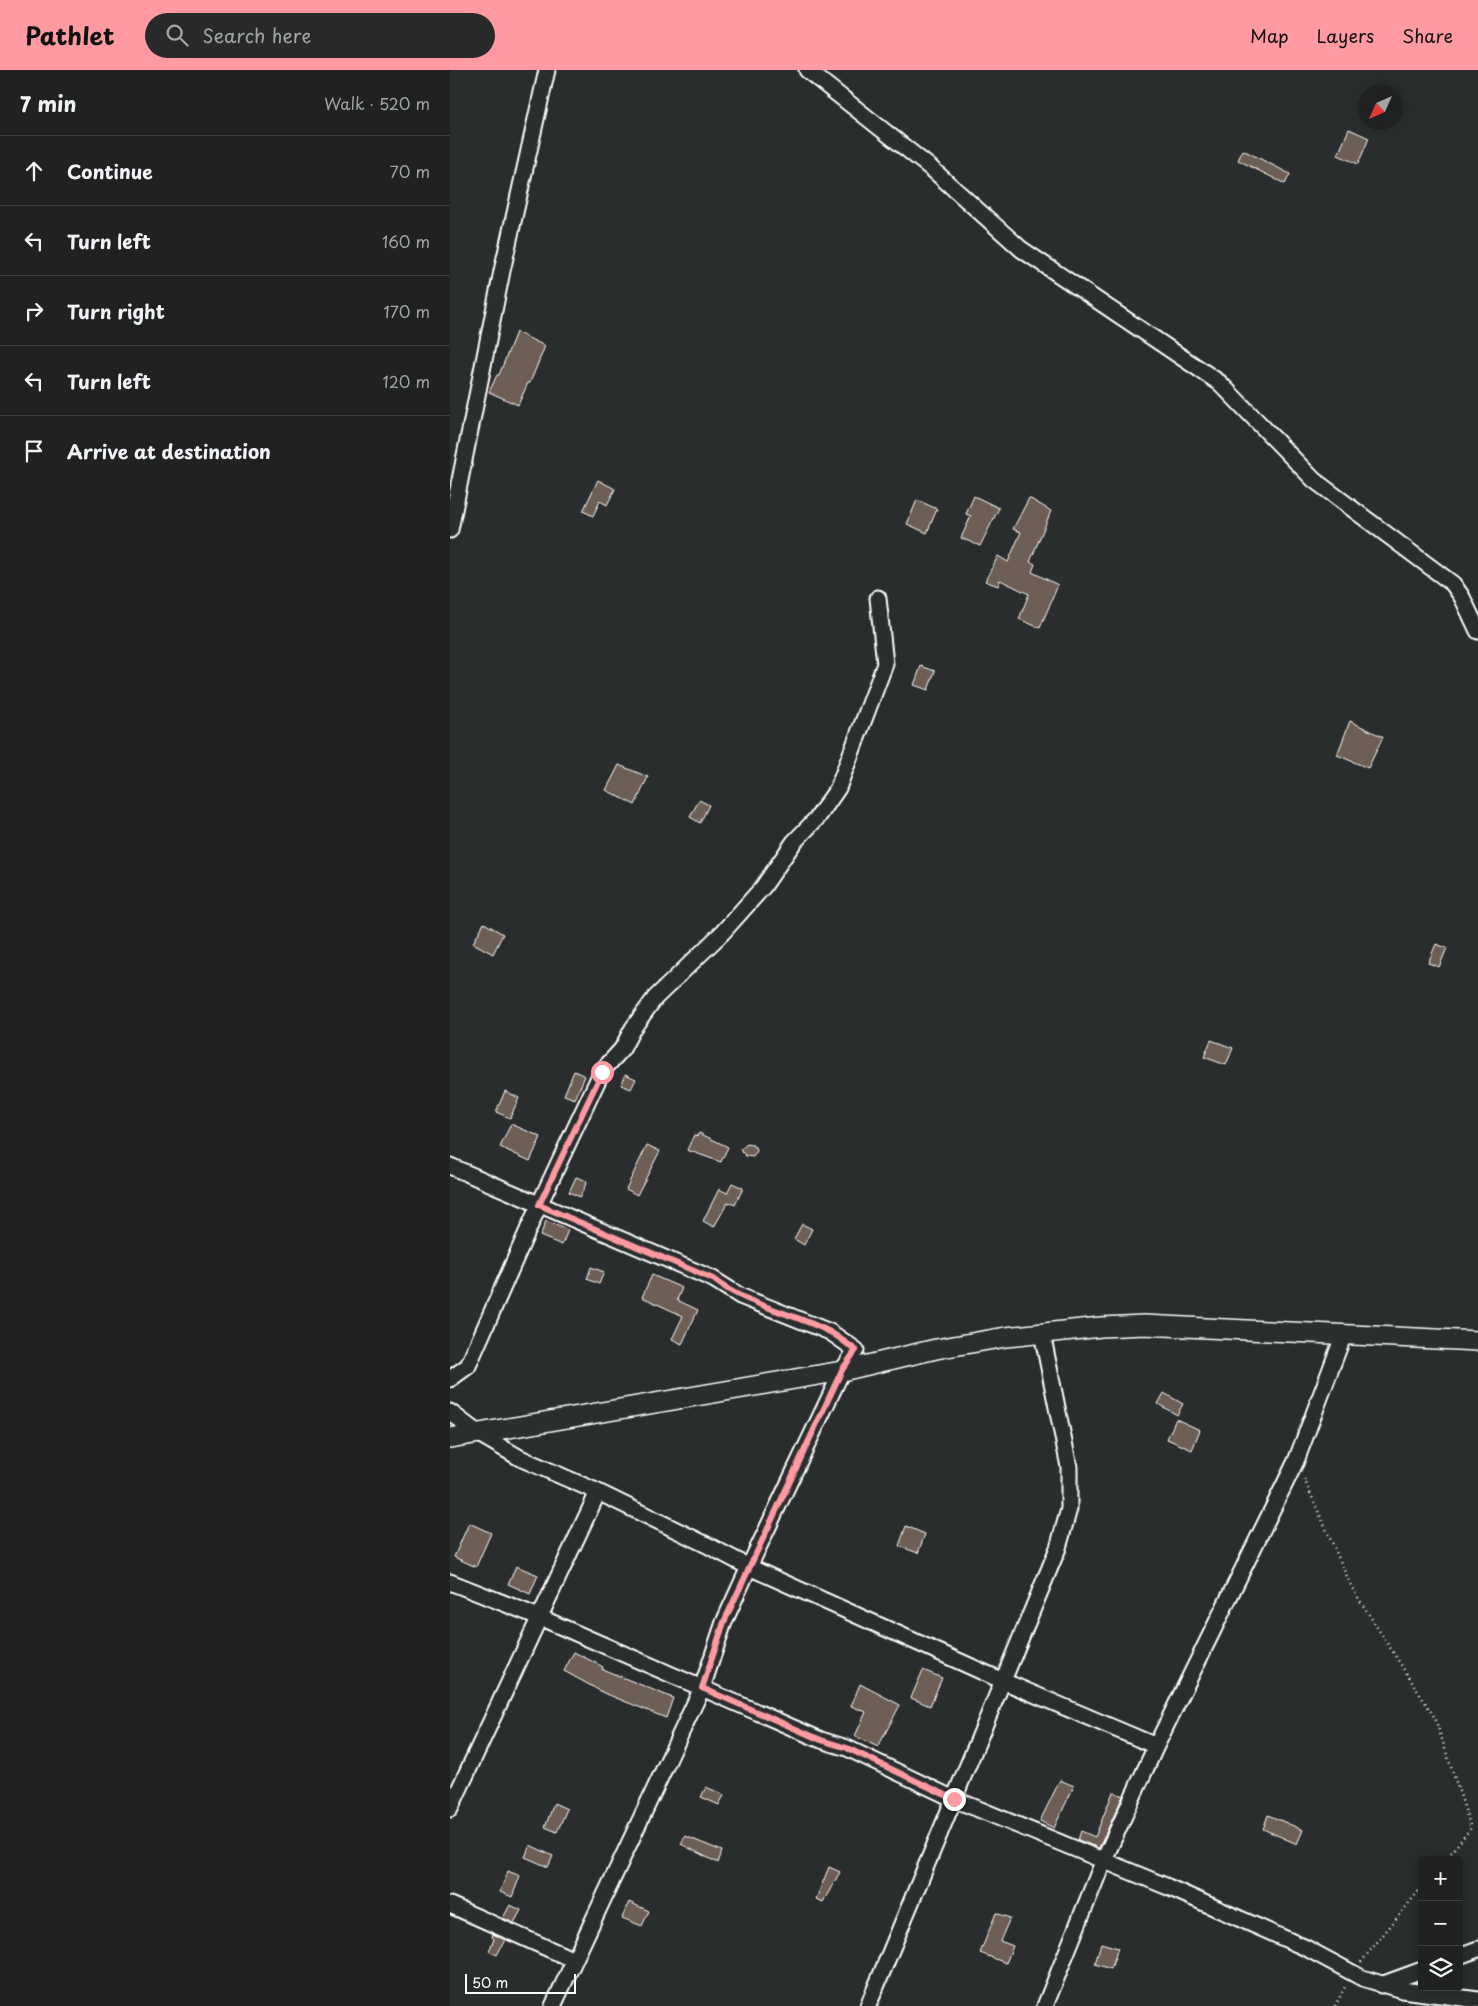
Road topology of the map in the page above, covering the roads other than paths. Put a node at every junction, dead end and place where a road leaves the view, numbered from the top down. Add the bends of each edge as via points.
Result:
1 (547, 70) edge
2 (807, 70) edge
3 (450, 530) edge
4 (878, 598) dead end
5 (1478, 631) edge
6 (450, 1166) edge
7 (539, 1205) junction
8 (1042, 1334) junction
9 (1344, 1334) junction
10 (1478, 1341) edge
11 (842, 1370) junction
12 (450, 1380) edge
13 (450, 1412) edge
14 (479, 1434) junction
15 (450, 1438) edge
16 (598, 1492) junction
17 (749, 1567) junction
18 (450, 1582) edge
19 (539, 1617) junction
20 (1003, 1681) junction
21 (702, 1688) junction
22 (1156, 1746) junction
23 (954, 1799) junction
24 (450, 1809) edge
25 (1103, 1862) junction
26 (450, 1905) edge
27 (1478, 1950) edge
28 (1463, 1955) edge
29 (574, 1960) junction
30 (1418, 1971) edge
31 (1381, 1985) junction
32 (1478, 2000) edge
33 (554, 2006) edge
34 (868, 2006) edge
35 (1045, 2006) edge

1 - 3 street via 502,271
2 - 5 street via 932,169 1021,249 1227,389 1314,480 1453,584
4 - 7 street via 885,664 838,788 818,817 794,842 764,888 655,998 633,1028 622,1049 602,1072
6 - 7 street
7 - 11 street via 713,1279 740,1296 830,1332 856,1350
7 - 12 street via 468,1366
8 - 9 street via 1144,1325
8 - 11 street via 936,1349
8 - 20 street via 1069,1467 1069,1509 1058,1548
9 - 10 street
9 - 22 street via 1296,1461
11 - 14 street
11 - 17 street
13 - 14 street
14 - 15 street
14 - 16 street via 520,1458
16 - 17 street
16 - 19 street
17 - 20 street
17 - 21 street via 724,1622
18 - 19 street
19 - 21 street
19 - 24 street
20 - 22 street
20 - 23 street
21 - 23 street via 821,1740 847,1748
21 - 29 street
22 - 25 street
23 - 25 street
23 - 34 street
25 - 31 street via 1306,1948
25 - 35 street
26 - 29 street
27 - 28 street
29 - 33 street
30 - 31 street
31 - 32 street

